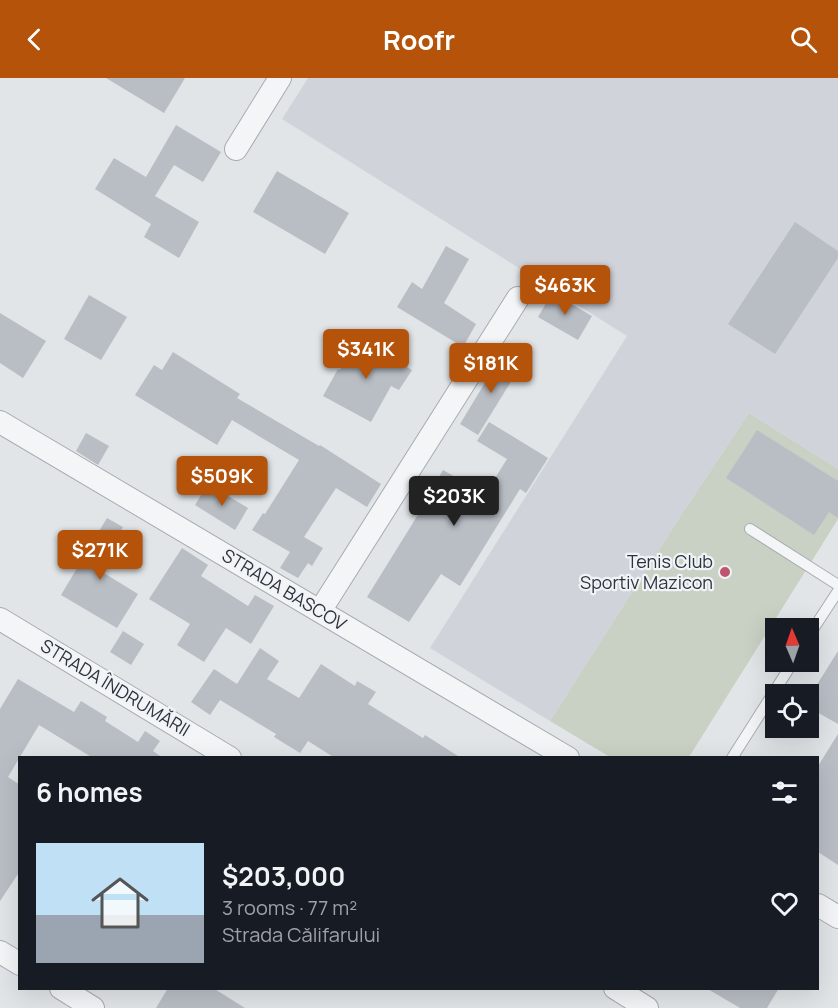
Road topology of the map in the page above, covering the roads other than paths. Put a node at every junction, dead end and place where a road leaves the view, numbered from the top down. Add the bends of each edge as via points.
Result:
1 (280, 78) edge
2 (236, 149) dead end
3 (518, 298) dead end
4 (0, 422) edge
5 (750, 529) dead end
6 (838, 585) edge
7 (838, 591) edge
8 (320, 611) junction
9 (0, 619) edge
10 (819, 620) edge
11 (787, 672) edge
12 (227, 756) edge
13 (565, 756) edge
14 (733, 756) edge
15 (819, 906) edge
16 (838, 917) edge
17 (0, 952) edge
18 (18, 963) edge
19 (64, 990) edge
20 (618, 990) edge
21 (93, 1008) edge
22 (647, 1008) edge

1 - 2 street
3 - 8 street
4 - 8 street, STRADA BASCOV
5 - 6 lane
7 - 10 lane
8 - 13 street, STRADA BASCOV
9 - 12 street, STRADA ÎNDRUMĂRII
11 - 14 lane
15 - 16 street
17 - 18 street
19 - 21 street
20 - 22 street

